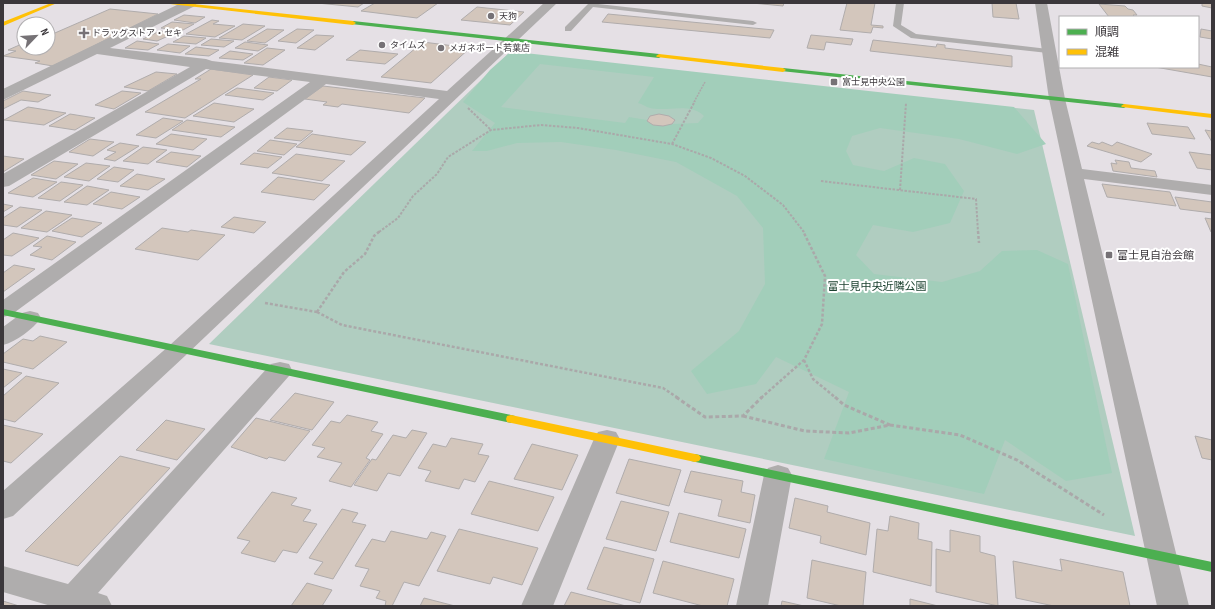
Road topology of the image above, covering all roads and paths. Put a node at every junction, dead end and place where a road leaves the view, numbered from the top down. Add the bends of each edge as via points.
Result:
1 (55, 3) edge
2 (170, 3) edge
3 (551, 3) edge
4 (900, 3) edge
5 (1041, 3) edge
6 (189, 4) edge
7 (591, 4) edge
8 (752, 23) dead end
9 (3, 24) edge
10 (568, 28) dead end
11 (512, 39) junction
12 (94, 50) junction
13 (1048, 51) junction
14 (206, 63) junction
15 (708, 76) dead end
16 (324, 79) junction
17 (907, 83) junction
18 (3, 95) edge
19 (1057, 99) junction
20 (458, 101) junction
21 (1212, 116) edge
22 (491, 130) junction
23 (672, 144) junction
24 (1074, 173) junction
25 (821, 181) dead end
26 (3, 182) edge
27 (900, 190) junction
28 (1212, 190) edge
29 (979, 243) dead end
30 (264, 302) dead end
31 (3, 311) edge
32 (317, 312) junction
33 (30, 318) junction
34 (3, 338) edge
35 (178, 350) junction
36 (804, 360) junction
37 (280, 370) junction
38 (743, 416) junction
39 (890, 425) junction
40 (607, 439) junction
41 (778, 475) junction
42 (3, 508) edge
43 (1108, 518) dead end
44 (1162, 557) junction
45 (1212, 567) edge
46 (3, 579) edge
47 (85, 603) edge
48 (537, 606) edge
49 (752, 606) edge
50 (1173, 606) edge

1 - 9 street
2 - 6 street
3 - 11 street
4 - 13 lane via 897,26 914,36
5 - 13 street
6 - 11 street
6 - 12 street
7 - 8 lane
7 - 10 lane
11 - 17 street
11 - 20 street
12 - 14 street
12 - 18 street
13 - 19 street
14 - 16 street
14 - 26 street
15 - 23 path
16 - 20 street
16 - 31 street
17 - 19 street
17 - 27 path
19 - 21 street
19 - 24 street
20 - 22 path
20 - 35 street
22 - 23 path via 541,125 578,128
22 - 32 path via 448,157 437,174 413,196 398,218 374,236 364,254 344,272
23 - 36 path via 710,158 744,176 783,205 807,236 825,276 822,324
24 - 28 street
24 - 44 street
25 - 27 path
27 - 29 path via 976,200
30 - 32 path
31 - 33 street
32 - 38 path via 342,325 663,388 704,417
33 - 34 street
33 - 35 street
35 - 37 street
35 - 42 street
36 - 38 path
36 - 39 path via 812,379 844,405
37 - 40 street
37 - 47 street
38 - 39 path via 805,430 849,433
39 - 43 path via 960,435 1017,460
40 - 41 street
40 - 48 street
41 - 44 street
41 - 49 street
44 - 45 street
44 - 50 street
46 - 47 street

